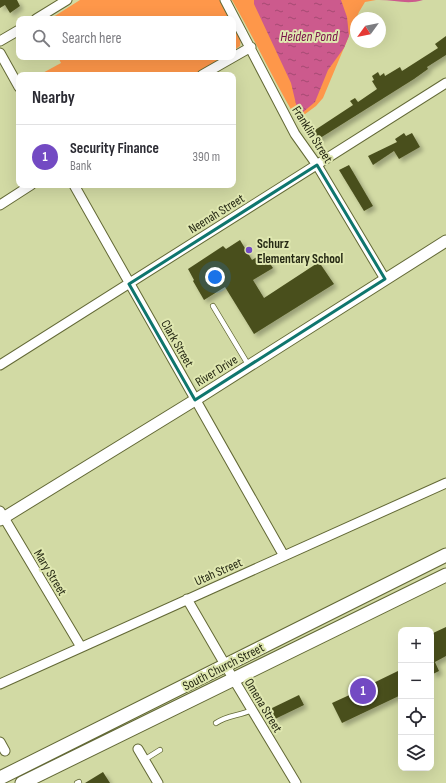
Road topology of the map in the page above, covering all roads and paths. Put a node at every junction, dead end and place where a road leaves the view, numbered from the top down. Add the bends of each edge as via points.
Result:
1 (67, 0) edge
2 (225, 0) edge
3 (41, 16) edge
4 (234, 16) edge
5 (236, 20) edge
6 (16, 32) edge
7 (0, 41) edge
8 (251, 47) junction
9 (0, 53) edge
10 (236, 56) edge
11 (228, 60) edge
12 (207, 72) edge
13 (16, 82) edge
14 (446, 83) edge
15 (317, 164) junction
16 (26, 188) edge
17 (76, 188) edge
18 (0, 205) edge
19 (446, 241) edge
20 (385, 279) junction
21 (129, 284) junction
22 (213, 306) dead end
23 (0, 365) edge
24 (249, 366) junction
25 (195, 400) junction
26 (446, 483) edge
27 (1, 516) edge
28 (446, 555) edge
29 (284, 556) junction
30 (446, 575) edge
31 (188, 599) junction
32 (81, 647) junction
33 (225, 664) junction
34 (234, 680) junction
35 (0, 684) edge
36 (252, 710) junction
37 (216, 722) dead end
38 (0, 742) edge
39 (138, 749) dead end
40 (160, 750) dead end
41 (5, 751) dead end
42 (144, 760) junction
43 (0, 778) edge
44 (22, 783) edge
45 (158, 783) edge
46 (296, 783) edge

1 - 3 street
2 - 4 street, Franklin Street
5 - 8 street, Franklin Street
6 - 7 street
8 - 10 street
8 - 15 street, Franklin Street via 295,134
9 - 13 street
11 - 12 street
14 - 15 street, Neenah Street
15 - 20 street, Franklin Street
15 - 21 street, Neenah Street
16 - 18 street
17 - 21 street, Clark Street
19 - 20 street, River Drive
20 - 24 street, River Drive
21 - 23 street, Neenah Street
21 - 25 street, Clark Street
22 - 24 lane
24 - 25 street, River Drive
25 - 27 street, River Drive
25 - 29 street, Clark Street
26 - 29 street, Utah Street
27 - 32 street, Mary Street
28 - 33 main road, South Church Street
29 - 31 street, Utah Street
30 - 34 main road, South Church Street
31 - 32 street, Utah Street
31 - 33 street, Omena Street
32 - 35 street, Utah Street
33 - 34 street, Omena Street
33 - 43 main road, South Church Street
34 - 36 street, Omena Street
34 - 44 main road, South Church Street
36 - 37 lane
36 - 46 street, Omena Street
38 - 41 street
39 - 42 street
40 - 42 lane
42 - 45 street

